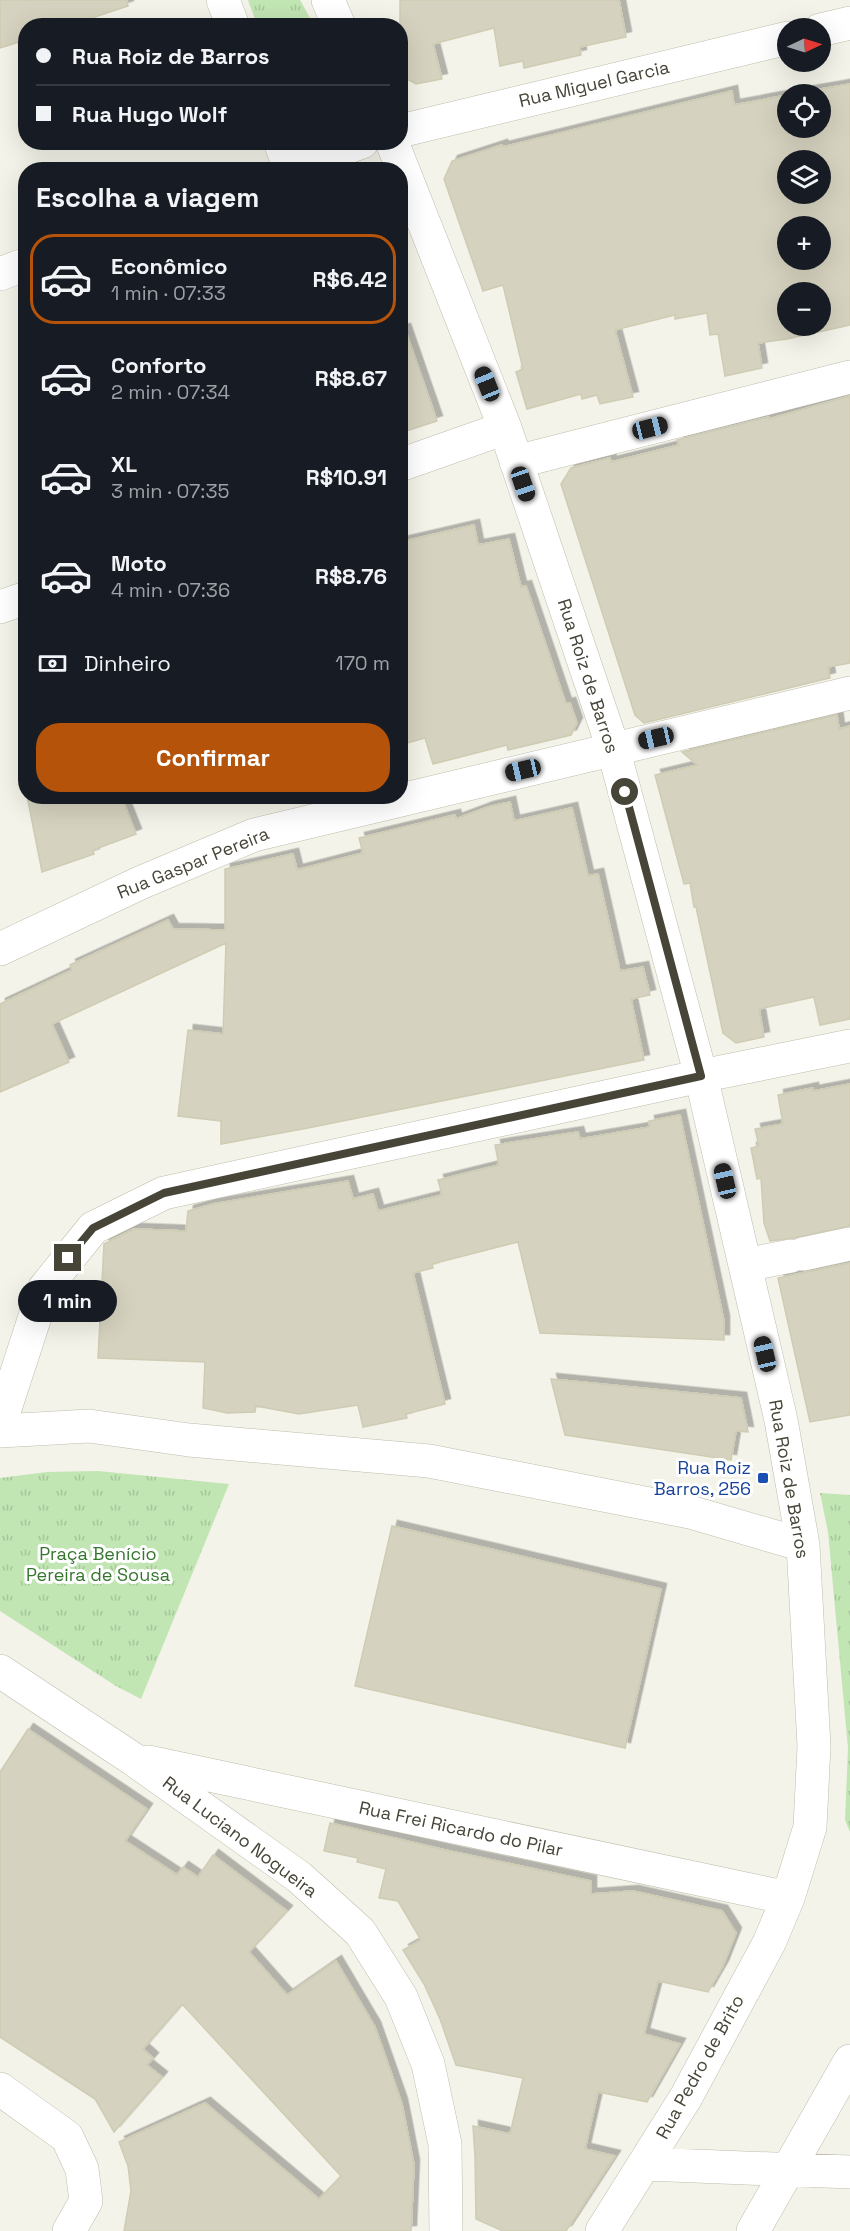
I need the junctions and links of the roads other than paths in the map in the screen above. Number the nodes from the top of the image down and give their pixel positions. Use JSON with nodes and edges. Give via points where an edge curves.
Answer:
{"nodes":[{"id":1,"x":328,"y":0,"type":"edge"},
{"id":2,"x":336,"y":18,"type":"edge"},
{"id":3,"x":850,"y":23,"type":"edge"},
{"id":4,"x":831,"y":27,"type":"edge"},
{"id":5,"x":777,"y":41,"type":"edge"},
{"id":6,"x":408,"y":128,"type":"edge"},
{"id":7,"x":328,"y":150,"type":"edge"},
{"id":8,"x":285,"y":160,"type":"edge"},
{"id":9,"x":408,"y":182,"type":"edge"},
{"id":10,"x":18,"y":267,"type":"edge"},
{"id":11,"x":0,"y":274,"type":"edge"},
{"id":12,"x":850,"y":377,"type":"edge"},
{"id":13,"x":505,"y":428,"type":"junction"},
{"id":14,"x":408,"y":462,"type":"edge"},
{"id":15,"x":516,"y":462,"type":"junction"},
{"id":16,"x":18,"y":601,"type":"edge"},
{"id":17,"x":0,"y":607,"type":"edge"},
{"id":18,"x":850,"y":693,"type":"edge"},
{"id":19,"x":613,"y":748,"type":"junction"},
{"id":20,"x":408,"y":798,"type":"edge"},
{"id":21,"x":382,"y":804,"type":"edge"},
{"id":22,"x":0,"y":949,"type":"edge"},
{"id":23,"x":850,"y":1046,"type":"edge"},
{"id":24,"x":701,"y":1076,"type":"junction"},
{"id":25,"x":850,"y":1244,"type":"edge"},
{"id":26,"x":745,"y":1265,"type":"junction"},
{"id":27,"x":0,"y":1424,"type":"edge"},
{"id":28,"x":0,"y":1431,"type":"edge"},
{"id":29,"x":803,"y":1545,"type":"junction"},
{"id":30,"x":4,"y":1677,"type":"edge"},
{"id":31,"x":133,"y":1759,"type":"junction"},
{"id":32,"x":788,"y":1898,"type":"junction"},
{"id":33,"x":850,"y":2061,"type":"edge"},
{"id":34,"x":0,"y":2089,"type":"edge"},
{"id":35,"x":645,"y":2164,"type":"junction"},
{"id":36,"x":788,"y":2169,"type":"junction"},
{"id":37,"x":850,"y":2172,"type":"edge"},
{"id":38,"x":69,"y":2231,"type":"edge"},
{"id":39,"x":446,"y":2231,"type":"edge"},
{"id":40,"x":602,"y":2231,"type":"edge"},
{"id":41,"x":753,"y":2231,"type":"edge"}],
"edges":[{"from":1,"to":2,"type":"street"},
{"from":3,"to":4,"type":"street"},
{"from":5,"to":6,"type":"street","name":"Rua Miguel Garcia"},
{"from":7,"to":8,"type":"street"},
{"from":9,"to":13,"type":"street","name":"Rua Roiz de Barros"},
{"from":10,"to":11,"type":"street"},
{"from":12,"to":15,"type":"street"},
{"from":13,"to":14,"type":"street"},
{"from":13,"to":15,"type":"street","name":"Rua Roiz de Barros"},
{"from":15,"to":19,"type":"street","name":"Rua Roiz de Barros"},
{"from":16,"to":17,"type":"street"},
{"from":18,"to":19,"type":"street","name":"Rua Gaspar Pereira"},
{"from":19,"to":20,"type":"street","name":"Rua Gaspar Pereira"},
{"from":19,"to":24,"type":"street","name":"Rua Roiz de Barros"},
{"from":21,"to":22,"type":"street","name":"Rua Gaspar Pereira","via":[[254,835]]},
{"from":23,"to":24,"type":"street"},
{"from":24,"to":26,"type":"street","name":"Rua Roiz de Barros"},
{"from":24,"to":27,"type":"street","via":[[164,1193],[93,1228],[44,1289]]},
{"from":25,"to":26,"type":"street"},
{"from":26,"to":29,"type":"street","name":"Rua Roiz de Barros","via":[[781,1420]]},
{"from":28,"to":29,"type":"street","via":[[89,1426],[189,1440],[429,1461],[690,1512]]},
{"from":29,"to":32,"type":"street","name":"Rua Roiz de Barros","via":[[814,1746],[810,1827]]},
{"from":30,"to":31,"type":"street","name":"Rua Luciano Nogueira"},
{"from":31,"to":32,"type":"street","name":"Rua Frei Ricardo do Pilar"},
{"from":31,"to":39,"type":"street","name":"Rua Luciano Nogueira","via":[[298,1877],[360,1932],[401,1997],[428,2064],[445,2144]]},
{"from":32,"to":35,"type":"street","name":"Rua Pedro de Brito","via":[[769,1943]]},
{"from":33,"to":36,"type":"street"},
{"from":34,"to":38,"type":"street","via":[[67,2137],[82,2169],[86,2201]]},
{"from":35,"to":36,"type":"street"},
{"from":35,"to":40,"type":"street","name":"Rua Pedro de Brito"},
{"from":36,"to":37,"type":"street"},
{"from":36,"to":41,"type":"street"}]}
